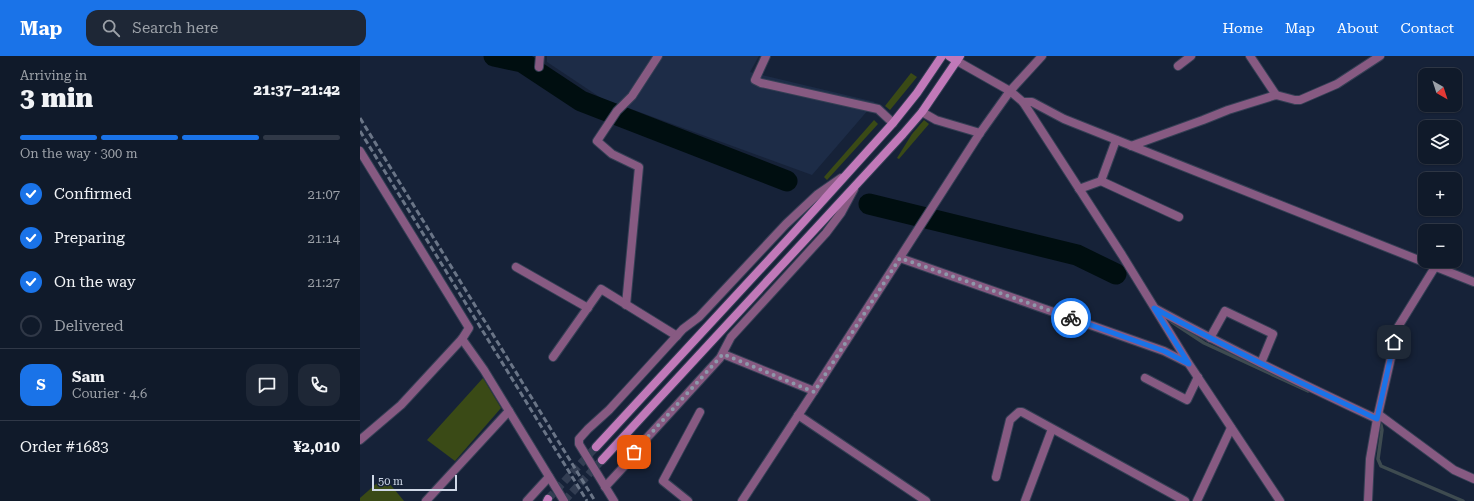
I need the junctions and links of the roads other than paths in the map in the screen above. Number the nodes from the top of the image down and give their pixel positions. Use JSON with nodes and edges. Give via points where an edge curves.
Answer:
{"nodes":[{"id":1,"x":540,"y":56,"type":"edge"},
{"id":2,"x":658,"y":56,"type":"edge"},
{"id":3,"x":766,"y":56,"type":"edge"},
{"id":4,"x":942,"y":56,"type":"edge"},
{"id":5,"x":949,"y":56,"type":"edge"},
{"id":6,"x":1042,"y":56,"type":"edge"},
{"id":7,"x":1191,"y":56,"type":"edge"},
{"id":8,"x":1250,"y":56,"type":"edge"},
{"id":9,"x":1380,"y":56,"type":"edge"},
{"id":10,"x":958,"y":58,"type":"edge"},
{"id":11,"x":1178,"y":66,"type":"dead end"},
{"id":12,"x":539,"y":67,"type":"dead end"},
{"id":13,"x":1010,"y":91,"type":"junction"},
{"id":14,"x":1276,"y":95,"type":"junction"},
{"id":15,"x":1023,"y":102,"type":"junction"},
{"id":16,"x":922,"y":112,"type":"junction"},
{"id":17,"x":892,"y":123,"type":"junction"},
{"id":18,"x":980,"y":133,"type":"junction"},
{"id":19,"x":1116,"y":140,"type":"junction"},
{"id":20,"x":1131,"y":146,"type":"junction"},
{"id":21,"x":360,"y":151,"type":"edge"},
{"id":22,"x":844,"y":176,"type":"junction"},
{"id":23,"x":1101,"y":181,"type":"junction"},
{"id":24,"x":856,"y":187,"type":"junction"},
{"id":25,"x":1079,"y":189,"type":"junction"},
{"id":26,"x":1179,"y":217,"type":"dead end"},
{"id":27,"x":900,"y":258,"type":"junction"},
{"id":28,"x":1418,"y":261,"type":"edge"},
{"id":29,"x":516,"y":267,"type":"dead end"},
{"id":30,"x":1435,"y":268,"type":"joint"},
{"id":31,"x":1474,"y":282,"type":"edge"},
{"id":32,"x":626,"y":305,"type":"junction"},
{"id":33,"x":588,"y":308,"type":"junction"},
{"id":34,"x":1154,"y":308,"type":"junction"},
{"id":35,"x":676,"y":336,"type":"junction"},
{"id":36,"x":1210,"y":338,"type":"junction"},
{"id":37,"x":462,"y":339,"type":"junction"},
{"id":38,"x":723,"y":354,"type":"junction"},
{"id":39,"x":553,"y":357,"type":"dead end"},
{"id":40,"x":1261,"y":363,"type":"junction"},
{"id":41,"x":1189,"y":364,"type":"junction"},
{"id":42,"x":1198,"y":377,"type":"junction"},
{"id":43,"x":1145,"y":378,"type":"dead end"},
{"id":44,"x":814,"y":392,"type":"junction"},
{"id":45,"x":509,"y":411,"type":"junction"},
{"id":46,"x":700,"y":412,"type":"dead end"},
{"id":47,"x":798,"y":415,"type":"junction"},
{"id":48,"x":1378,"y":416,"type":"junction"},
{"id":49,"x":1232,"y":428,"type":"junction"},
{"id":50,"x":1052,"y":429,"type":"junction"},
{"id":51,"x":360,"y":440,"type":"edge"},
{"id":52,"x":596,"y":447,"type":"tunnel mouth"},
{"id":53,"x":602,"y":460,"type":"tunnel mouth"},
{"id":54,"x":549,"y":477,"type":"junction"},
{"id":55,"x":996,"y":477,"type":"dead end"},
{"id":56,"x":1474,"y":479,"type":"edge"},
{"id":57,"x":605,"y":488,"type":"junction"},
{"id":58,"x":426,"y":501,"type":"edge"},
{"id":59,"x":527,"y":501,"type":"edge"},
{"id":60,"x":564,"y":501,"type":"edge"},
{"id":61,"x":614,"y":501,"type":"edge"},
{"id":62,"x":688,"y":501,"type":"edge"},
{"id":63,"x":742,"y":501,"type":"edge"},
{"id":64,"x":926,"y":501,"type":"edge"},
{"id":65,"x":1025,"y":501,"type":"edge"},
{"id":66,"x":1185,"y":501,"type":"edge"},
{"id":67,"x":1197,"y":501,"type":"edge"},
{"id":68,"x":1280,"y":501,"type":"edge"},
{"id":69,"x":1368,"y":501,"type":"edge"}],
"edges":[{"from":1,"to":12,"type":"street"},
{"from":2,"to":32,"type":"street","via":[[632,96],[616,111],[597,141],[612,154],[639,167]]},
{"from":3,"to":17,"type":"street","via":[[755,80],[878,109]]},
{"from":4,"to":17,"type":"street","via":[[917,93]]},
{"from":5,"to":10,"type":"street"},
{"from":6,"to":13,"type":"street"},
{"from":7,"to":11,"type":"street"},
{"from":8,"to":14,"type":"street"},
{"from":9,"to":14,"type":"street","via":[[1337,84],[1300,100]]},
{"from":10,"to":13,"type":"street"},
{"from":10,"to":16,"type":"street"},
{"from":13,"to":15,"type":"street"},
{"from":13,"to":18,"type":"street"},
{"from":14,"to":20,"type":"street"},
{"from":15,"to":19,"type":"street","via":[[1032,102],[1064,119]]},
{"from":15,"to":25,"type":"street"},
{"from":16,"to":18,"type":"street","via":[[936,120]]},
{"from":16,"to":24,"type":"street"},
{"from":17,"to":22,"type":"street"},
{"from":18,"to":27,"type":"street"},
{"from":19,"to":20,"type":"street"},
{"from":19,"to":23,"type":"street"},
{"from":20,"to":28,"type":"street"},
{"from":21,"to":37,"type":"street","via":[[468,328]]},
{"from":22,"to":35,"type":"street","via":[[818,194],[791,219],[699,317]]},
{"from":22,"to":52,"type":"street"},
{"from":23,"to":25,"type":"street"},
{"from":23,"to":26,"type":"street"},
{"from":24,"to":38,"type":"street","via":[[826,233],[731,337]]},
{"from":24,"to":53,"type":"street"},
{"from":25,"to":34,"type":"street"},
{"from":27,"to":41,"type":"street","via":[[1164,351]]},
{"from":27,"to":44,"type":"street"},
{"from":29,"to":33,"type":"street"},
{"from":30,"to":31,"type":"street"},
{"from":30,"to":48,"type":"street","via":[[1398,327]]},
{"from":32,"to":33,"type":"street","via":[[601,289]]},
{"from":32,"to":35,"type":"street"},
{"from":33,"to":39,"type":"street"},
{"from":34,"to":36,"type":"street"},
{"from":34,"to":41,"type":"street"},
{"from":35,"to":57,"type":"street","via":[[579,439],[579,444]]},
{"from":36,"to":40,"type":"street"},
{"from":36,"to":40,"type":"street","via":[[1225,311],[1259,327],[1273,334]]},
{"from":37,"to":45,"type":"street"},
{"from":37,"to":51,"type":"street","via":[[401,405]]},
{"from":38,"to":44,"type":"street"},
{"from":38,"to":57,"type":"street","via":[[634,452]]},
{"from":40,"to":48,"type":"street","via":[[1317,391]]},
{"from":41,"to":42,"type":"street"},
{"from":42,"to":43,"type":"street","via":[[1186,400]]},
{"from":42,"to":49,"type":"street"},
{"from":44,"to":47,"type":"street"},
{"from":45,"to":54,"type":"street"},
{"from":45,"to":58,"type":"street"},
{"from":46,"to":62,"type":"street","via":[[663,481]]},
{"from":47,"to":63,"type":"street"},
{"from":47,"to":64,"type":"street"},
{"from":48,"to":56,"type":"street","via":[[1454,470]]},
{"from":48,"to":69,"type":"street","via":[[1370,459]]},
{"from":49,"to":67,"type":"street"},
{"from":49,"to":68,"type":"street"},
{"from":50,"to":55,"type":"street","via":[[1022,412],[1013,416]]},
{"from":50,"to":65,"type":"street"},
{"from":50,"to":66,"type":"street"},
{"from":54,"to":59,"type":"street"},
{"from":54,"to":60,"type":"street"},
{"from":57,"to":61,"type":"street"}]}
